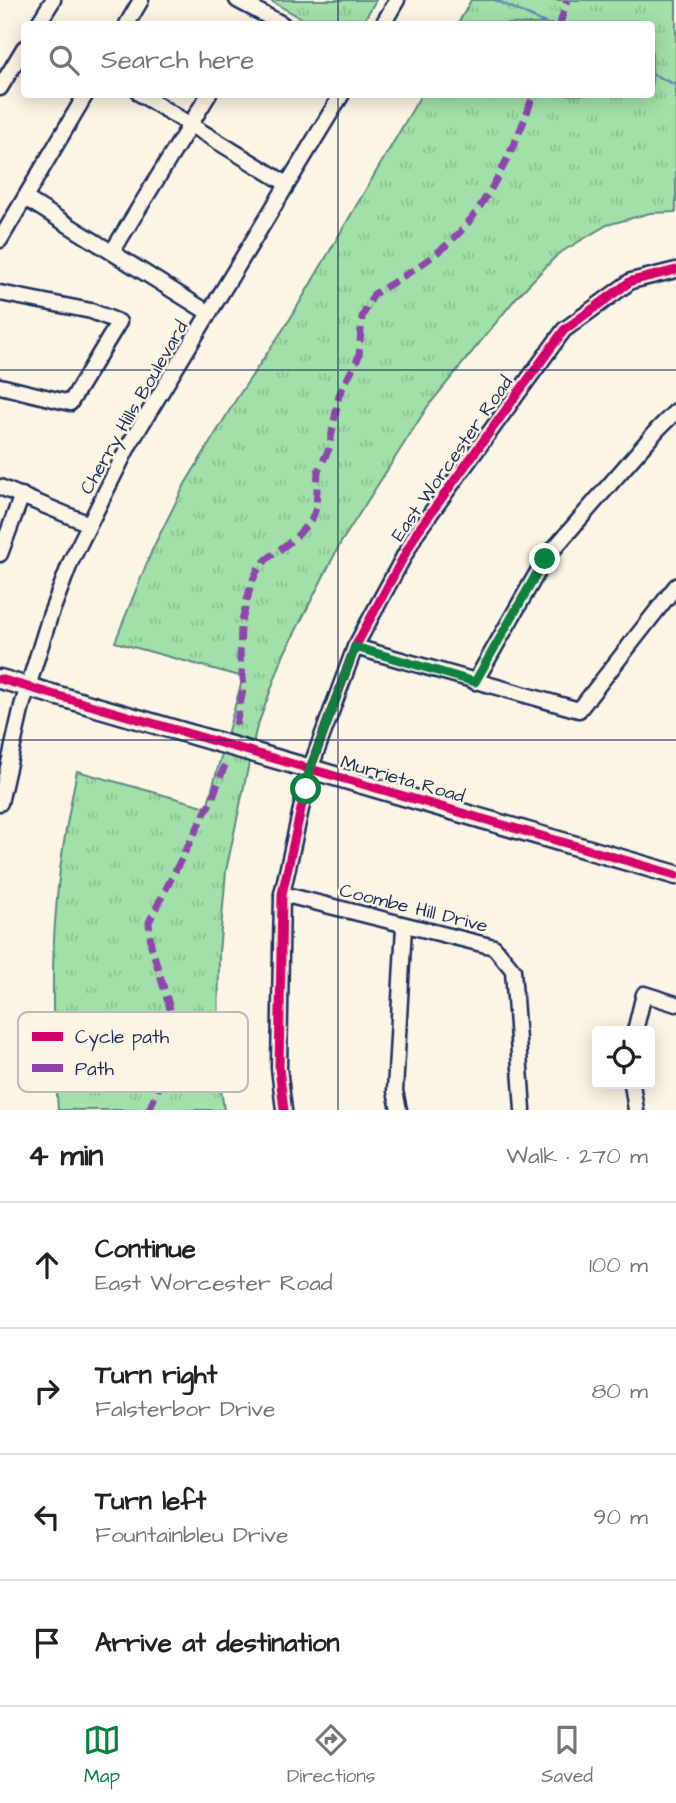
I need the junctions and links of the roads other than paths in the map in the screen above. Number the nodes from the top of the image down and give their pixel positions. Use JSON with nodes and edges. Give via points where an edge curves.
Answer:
{"nodes":[{"id":1,"x":53,"y":0,"type":"edge"},
{"id":2,"x":141,"y":0,"type":"edge"},
{"id":3,"x":237,"y":0,"type":"edge"},
{"id":4,"x":397,"y":0,"type":"edge"},
{"id":5,"x":258,"y":11,"type":"junction"},
{"id":6,"x":40,"y":21,"type":"edge"},
{"id":7,"x":129,"y":21,"type":"edge"},
{"id":8,"x":252,"y":21,"type":"edge"},
{"id":9,"x":276,"y":21,"type":"edge"},
{"id":10,"x":385,"y":21,"type":"edge"},
{"id":11,"x":21,"y":53,"type":"edge"},
{"id":12,"x":0,"y":88,"type":"edge"},
{"id":13,"x":84,"y":98,"type":"edge"},
{"id":14,"x":146,"y":98,"type":"edge"},
{"id":15,"x":207,"y":98,"type":"edge"},
{"id":16,"x":340,"y":98,"type":"edge"},
{"id":17,"x":190,"y":125,"type":"junction"},
{"id":18,"x":287,"y":184,"type":"junction"},
{"id":19,"x":25,"y":198,"type":"junction"},
{"id":20,"x":0,"y":240,"type":"edge"},
{"id":21,"x":112,"y":253,"type":"junction"},
{"id":22,"x":676,"y":270,"type":"edge"},
{"id":23,"x":0,"y":293,"type":"edge"},
{"id":24,"x":209,"y":313,"type":"junction"},
{"id":25,"x":0,"y":386,"type":"edge"},
{"id":26,"x":676,"y":411,"type":"edge"},
{"id":27,"x":0,"y":487,"type":"edge"},
{"id":28,"x":22,"y":495,"type":"junction"},
{"id":29,"x":89,"y":524,"type":"junction"},
{"id":30,"x":0,"y":554,"type":"edge"},
{"id":31,"x":676,"y":586,"type":"edge"},
{"id":32,"x":355,"y":647,"type":"junction"},
{"id":33,"x":0,"y":679,"type":"edge"},
{"id":34,"x":475,"y":682,"type":"junction"},
{"id":35,"x":28,"y":687,"type":"junction"},
{"id":36,"x":310,"y":769,"type":"junction"},
{"id":37,"x":0,"y":803,"type":"edge"},
{"id":38,"x":676,"y":875,"type":"edge"},
{"id":39,"x":282,"y":894,"type":"junction"},
{"id":40,"x":404,"y":926,"type":"junction"},
{"id":41,"x":676,"y":1004,"type":"edge"},
{"id":42,"x":636,"y":1026,"type":"edge"},
{"id":43,"x":633,"y":1089,"type":"edge"},
{"id":44,"x":284,"y":1110,"type":"edge"},
{"id":45,"x":399,"y":1110,"type":"edge"},
{"id":46,"x":523,"y":1110,"type":"edge"},
{"id":47,"x":636,"y":1110,"type":"edge"}],
"edges":[{"from":1,"to":6,"type":"street"},
{"from":2,"to":7,"type":"street"},
{"from":3,"to":5,"type":"street"},
{"from":4,"to":10,"type":"street"},
{"from":5,"to":8,"type":"street"},
{"from":5,"to":9,"type":"street"},
{"from":11,"to":12,"type":"street"},
{"from":13,"to":19,"type":"street"},
{"from":14,"to":17,"type":"street"},
{"from":15,"to":17,"type":"street"},
{"from":16,"to":18,"type":"street","name":"Cherry Hills Boulevard"},
{"from":17,"to":18,"type":"street"},
{"from":17,"to":21,"type":"street"},
{"from":18,"to":24,"type":"street","name":"Cherry Hills Boulevard"},
{"from":19,"to":20,"type":"street"},
{"from":19,"to":21,"type":"street"},
{"from":21,"to":24,"type":"street"},
{"from":22,"to":32,"type":"street","name":"East Worcester Road","via":[[631,281],[564,330],[417,532]]},
{"from":23,"to":25,"type":"street","via":[[91,311],[119,322],[70,403]]},
{"from":24,"to":29,"type":"street","name":"Cherry Hills Boulevard","via":[[129,445]]},
{"from":26,"to":34,"type":"street","via":[[545,559]]},
{"from":27,"to":28,"type":"street"},
{"from":28,"to":29,"type":"street"},
{"from":28,"to":30,"type":"street"},
{"from":29,"to":35,"type":"street","name":"Cherry Hills Boulevard","via":[[57,599]]},
{"from":31,"to":34,"type":"street","via":[[579,710]]},
{"from":32,"to":34,"type":"street"},
{"from":32,"to":36,"type":"street","name":"East Worcester Road"},
{"from":33,"to":35,"type":"main road","name":"Murrieta Road"},
{"from":35,"to":36,"type":"main road","name":"Murrieta Road"},
{"from":35,"to":37,"type":"street","name":"Cherry Hills Boulevard"},
{"from":36,"to":38,"type":"main road","name":"Murrieta Road"},
{"from":36,"to":39,"type":"street","name":"East Worcester Road"},
{"from":39,"to":40,"type":"street","name":"Coombe Hill Drive"},
{"from":39,"to":44,"type":"street","name":"East Worcester Road","via":[[279,1068]]},
{"from":40,"to":45,"type":"street","via":[[395,1091]]},
{"from":40,"to":46,"type":"street","name":"Coombe Hill Drive","via":[[494,947],[513,970]]},
{"from":41,"to":42,"type":"street","via":[[643,994]]},
{"from":43,"to":47,"type":"street"}]}
